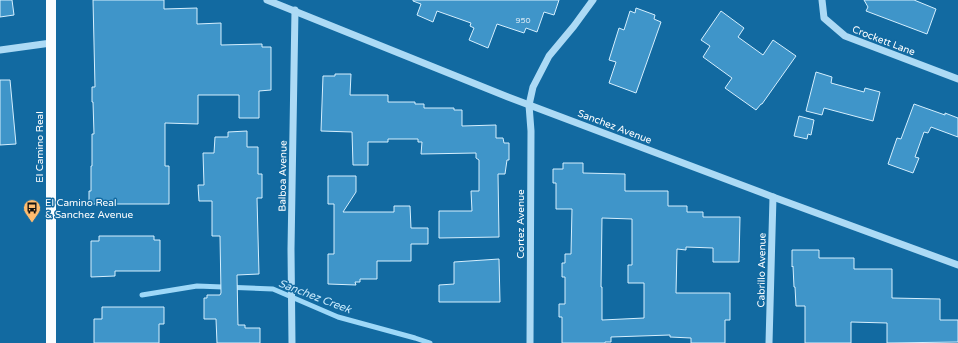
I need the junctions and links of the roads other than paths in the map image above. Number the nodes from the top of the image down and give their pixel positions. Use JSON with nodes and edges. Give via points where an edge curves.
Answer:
{"nodes":[{"id":1,"x":51,"y":0,"type":"edge"},
{"id":2,"x":267,"y":0,"type":"edge"},
{"id":3,"x":593,"y":0,"type":"edge"},
{"id":4,"x":822,"y":0,"type":"edge"},
{"id":5,"x":295,"y":10,"type":"junction"},
{"id":6,"x":52,"y":43,"type":"junction"},
{"id":7,"x":0,"y":50,"type":"edge"},
{"id":8,"x":958,"y":78,"type":"edge"},
{"id":9,"x":529,"y":104,"type":"junction"},
{"id":10,"x":773,"y":197,"type":"junction"},
{"id":11,"x":958,"y":265,"type":"edge"},
{"id":12,"x":51,"y":343,"type":"edge"},
{"id":13,"x":292,"y":343,"type":"edge"},
{"id":14,"x":530,"y":343,"type":"edge"},
{"id":15,"x":770,"y":343,"type":"edge"}],
"edges":[{"from":1,"to":6,"type":"main road","name":"El Camino Real"},
{"from":2,"to":5,"type":"street","name":"Sanchez Avenue"},
{"from":3,"to":9,"type":"street","name":"Cortez Avenue","via":[[549,56],[532,87]]},
{"from":4,"to":8,"type":"street","name":"Crockett Lane","via":[[824,18],[845,36]]},
{"from":5,"to":9,"type":"street","name":"Sanchez Avenue"},
{"from":5,"to":13,"type":"street","name":"Balboa Avenue"},
{"from":6,"to":7,"type":"street"},
{"from":6,"to":12,"type":"main road","name":"El Camino Real"},
{"from":9,"to":10,"type":"street","name":"Sanchez Avenue"},
{"from":9,"to":14,"type":"street","name":"Cortez Avenue"},
{"from":10,"to":11,"type":"street","name":"Sanchez Avenue"},
{"from":10,"to":15,"type":"street","name":"Cabrillo Avenue"}]}
